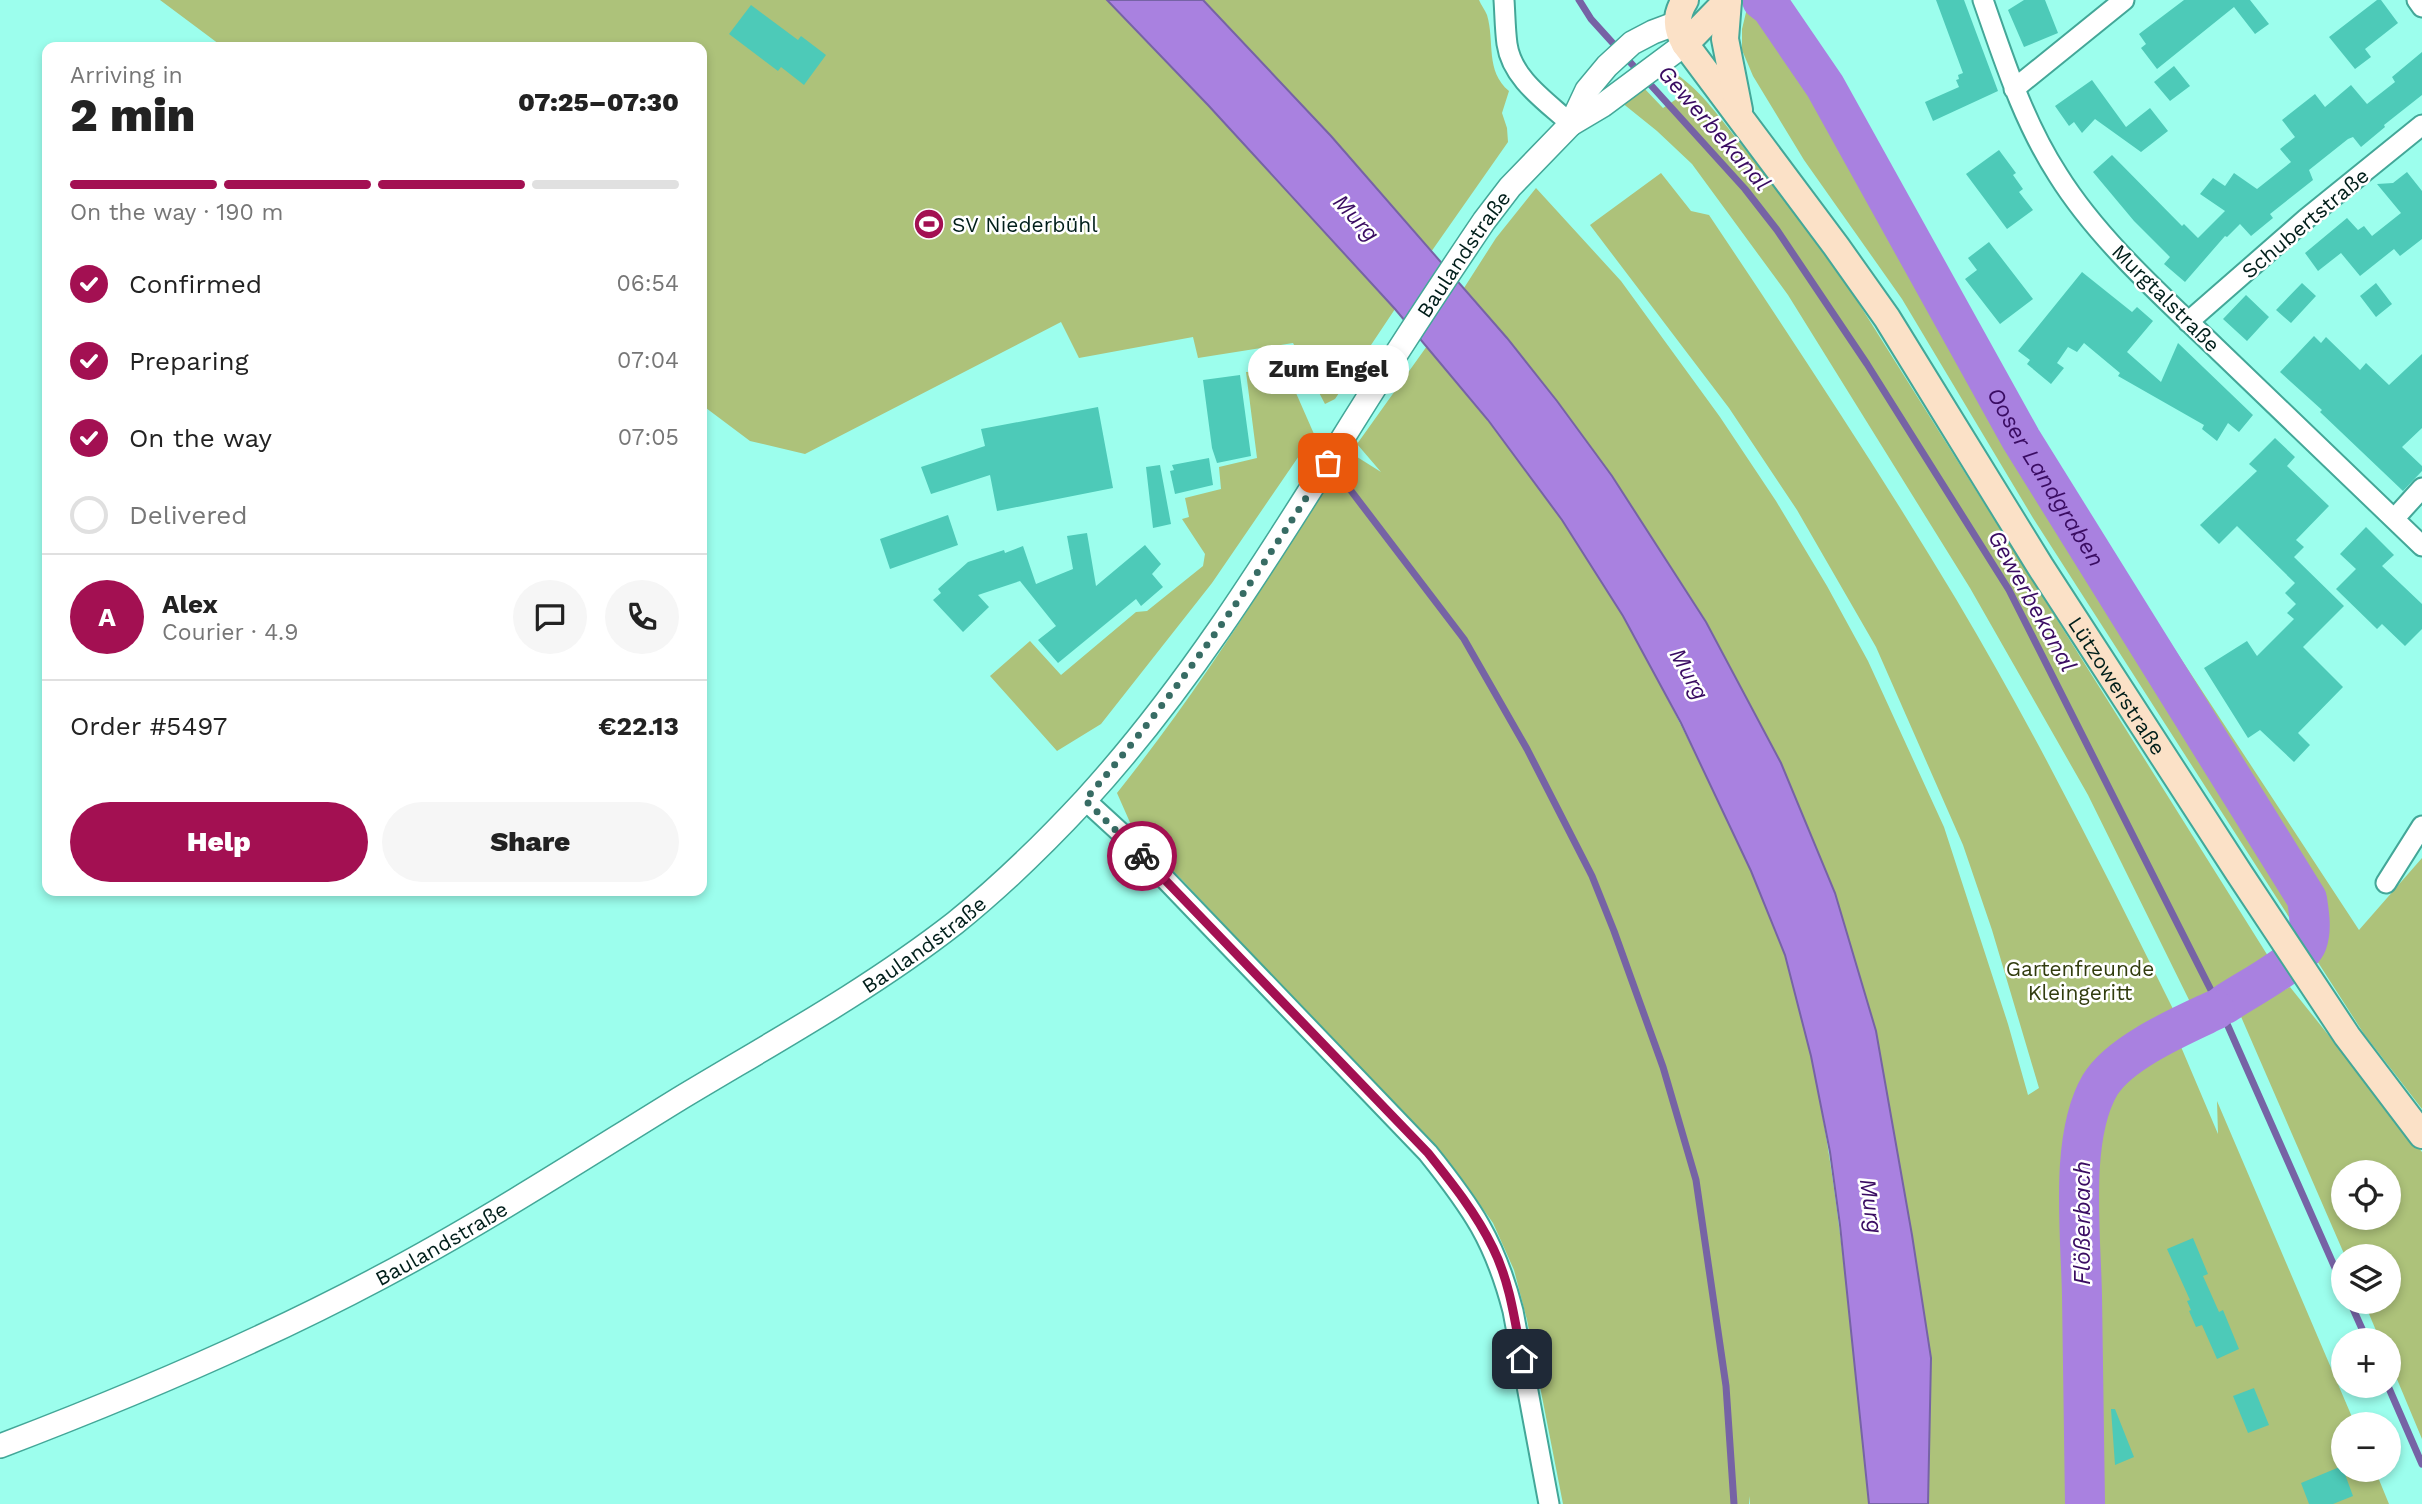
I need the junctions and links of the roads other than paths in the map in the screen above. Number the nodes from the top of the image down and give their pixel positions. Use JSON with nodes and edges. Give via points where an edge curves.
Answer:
{"nodes":[{"id":1,"x":1504,"y":0,"type":"edge"},
{"id":2,"x":1983,"y":0,"type":"edge"},
{"id":3,"x":2124,"y":0,"type":"edge"},
{"id":4,"x":2417,"y":0,"type":"edge"},
{"id":5,"x":1728,"y":1,"type":"edge"},
{"id":6,"x":2422,"y":7,"type":"edge"},
{"id":7,"x":1682,"y":23,"type":"edge"},
{"id":8,"x":2014,"y":89,"type":"junction"},
{"id":9,"x":1740,"y":118,"type":"junction"},
{"id":10,"x":1571,"y":124,"type":"junction"},
{"id":11,"x":2422,"y":125,"type":"edge"},
{"id":12,"x":2188,"y":322,"type":"junction"},
{"id":13,"x":2422,"y":488,"type":"edge"},
{"id":14,"x":2394,"y":519,"type":"junction"},
{"id":15,"x":2422,"y":546,"type":"edge"},
{"id":16,"x":1085,"y":800,"type":"junction"},
{"id":17,"x":2422,"y":826,"type":"edge"},
{"id":18,"x":2386,"y":883,"type":"dead end"},
{"id":19,"x":2422,"y":1135,"type":"edge"},
{"id":20,"x":0,"y":1446,"type":"edge"},
{"id":21,"x":1549,"y":1504,"type":"edge"}],
"edges":[{"from":1,"to":10,"type":"street","via":[[1507,46],[1515,68]]},
{"from":2,"to":8,"type":"street","name":"Murgtalstraße"},
{"from":3,"to":8,"type":"street"},
{"from":4,"to":6,"type":"street"},
{"from":5,"to":7,"type":"main road","name":"Baulandstraße"},
{"from":5,"to":9,"type":"main road","via":[[1725,38]]},
{"from":7,"to":9,"type":"main road","name":"Lützowerstraße"},
{"from":7,"to":10,"type":"street","name":"Baulandstraße","via":[[1651,69]]},
{"from":7,"to":10,"type":"street","name":"Baulandstraße","via":[[1632,43],[1587,89]]},
{"from":8,"to":12,"type":"street","name":"Murgtalstraße","via":[[2032,132],[2059,177],[2101,233]]},
{"from":9,"to":19,"type":"main road","name":"Lützowerstraße","via":[[1887,318],[2040,566],[2295,958]]},
{"from":10,"to":16,"type":"street","name":"Baulandstraße","via":[[1510,187],[1458,258],[1289,526],[1195,663]]},
{"from":11,"to":12,"type":"street","name":"Schubertstraße"},
{"from":12,"to":14,"type":"street","name":"Murgtalstraße"},
{"from":13,"to":14,"type":"street"},
{"from":14,"to":15,"type":"street","name":"Murgtalstraße"},
{"from":16,"to":20,"type":"street","name":"Baulandstraße","via":[[956,922],[864,986],[507,1204],[291,1323]]},
{"from":16,"to":21,"type":"street","via":[[1428,1153],[1467,1201],[1505,1281]]},
{"from":17,"to":18,"type":"street"}]}
